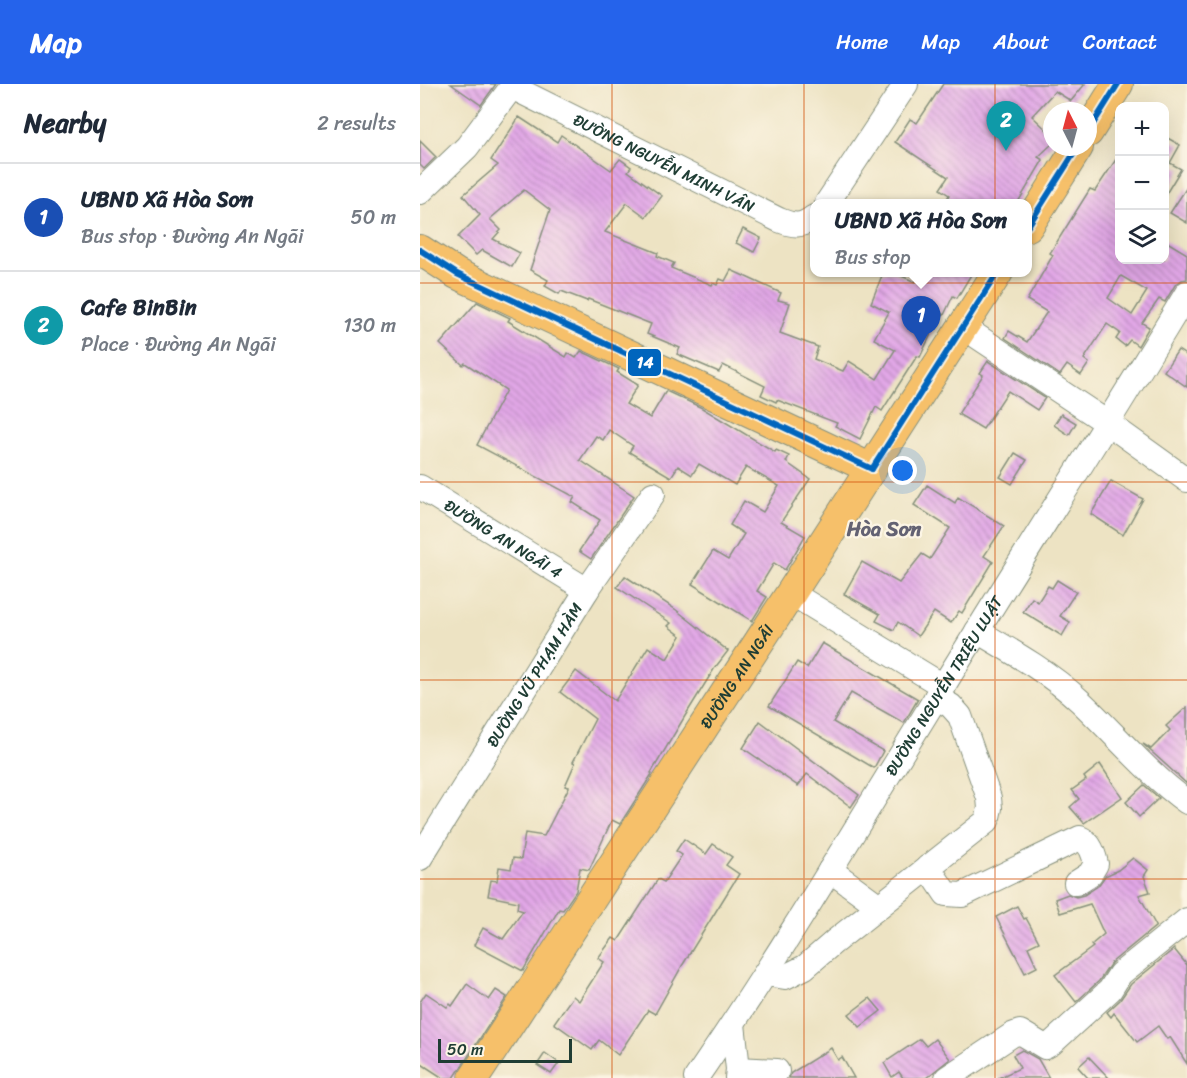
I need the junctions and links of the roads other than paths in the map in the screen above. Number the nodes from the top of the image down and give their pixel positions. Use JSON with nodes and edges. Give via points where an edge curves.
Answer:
{"nodes":[{"id":1,"x":906,"y":84,"type":"edge"},
{"id":2,"x":1119,"y":84,"type":"edge"},
{"id":3,"x":513,"y":86,"type":"edge"},
{"id":4,"x":1097,"y":118,"type":"edge"},
{"id":5,"x":1072,"y":156,"type":"edge"},
{"id":6,"x":420,"y":192,"type":"edge"},
{"id":7,"x":829,"y":199,"type":"edge"},
{"id":8,"x":810,"y":220,"type":"edge"},
{"id":9,"x":1032,"y":220,"type":"edge"},
{"id":10,"x":420,"y":250,"type":"edge"},
{"id":11,"x":995,"y":277,"type":"edge"},
{"id":12,"x":1187,"y":292,"type":"edge"},
{"id":13,"x":963,"y":327,"type":"junction"},
{"id":14,"x":1108,"y":424,"type":"junction"},
{"id":15,"x":872,"y":469,"type":"junction"},
{"id":16,"x":1187,"y":480,"type":"edge"},
{"id":17,"x":420,"y":487,"type":"edge"},
{"id":18,"x":652,"y":494,"type":"dead end"},
{"id":19,"x":587,"y":590,"type":"junction"},
{"id":20,"x":792,"y":593,"type":"junction"},
{"id":21,"x":977,"y":632,"type":"junction"},
{"id":22,"x":940,"y":692,"type":"junction"},
{"id":23,"x":1187,"y":802,"type":"edge"},
{"id":24,"x":420,"y":858,"type":"edge"},
{"id":25,"x":928,"y":867,"type":"junction"},
{"id":26,"x":830,"y":870,"type":"junction"},
{"id":27,"x":1076,"y":883,"type":"dead end"},
{"id":28,"x":879,"y":906,"type":"junction"},
{"id":29,"x":1187,"y":920,"type":"edge"},
{"id":30,"x":766,"y":974,"type":"junction"},
{"id":31,"x":733,"y":1024,"type":"junction"},
{"id":32,"x":777,"y":1071,"type":"dead end"},
{"id":33,"x":738,"y":1073,"type":"edge"},
{"id":34,"x":474,"y":1078,"type":"edge"},
{"id":35,"x":696,"y":1078,"type":"edge"},
{"id":36,"x":947,"y":1078,"type":"edge"}],
"edges":[{"from":1,"to":7,"type":"street"},
{"from":2,"to":4,"type":"main road"},
{"from":3,"to":6,"type":"street","via":[[467,147]]},
{"from":3,"to":8,"type":"street","name":"ĐƯỜNG NGUYỄN MINH VÂN","via":[[779,220],[794,226]]},
{"from":5,"to":9,"type":"main road"},
{"from":10,"to":15,"type":"main road","via":[[457,274]]},
{"from":11,"to":13,"type":"main road","name":"ĐƯỜNG AN NGÃI"},
{"from":12,"to":14,"type":"street","name":"ĐƯỜNG NGUYỄN TRIỆU LUẬT"},
{"from":13,"to":14,"type":"street"},
{"from":13,"to":15,"type":"main road","name":"ĐƯỜNG AN NGÃI"},
{"from":14,"to":16,"type":"street"},
{"from":14,"to":21,"type":"street","name":"ĐƯỜNG NGUYỄN TRIỆU LUẬT"},
{"from":15,"to":20,"type":"main road","name":"ĐƯỜNG AN NGÃI"},
{"from":17,"to":19,"type":"street","name":"ĐƯỜNG AN NGÃI 4"},
{"from":18,"to":19,"type":"street","name":"ĐƯỜNG VŨ PHẠM HÀM"},
{"from":19,"to":24,"type":"street","name":"ĐƯỜNG VŨ PHẠM HÀM"},
{"from":20,"to":22,"type":"street"},
{"from":20,"to":34,"type":"main road","name":"ĐƯỜNG AN NGÃI"},
{"from":21,"to":22,"type":"street","name":"ĐƯỜNG NGUYỄN TRIỆU LUẬT"},
{"from":21,"to":23,"type":"street","via":[[1019,656],[1079,700],[1142,764]]},
{"from":22,"to":25,"type":"street","via":[[960,716],[990,808],[984,825]]},
{"from":22,"to":26,"type":"street","name":"ĐƯỜNG NGUYỄN TRIỆU LUẬT"},
{"from":25,"to":27,"type":"street","via":[[946,894],[962,895],[1083,838],[1096,864],[1090,874]]},
{"from":25,"to":28,"type":"street"},
{"from":26,"to":28,"type":"street"},
{"from":26,"to":30,"type":"street","name":"ĐƯỜNG NGUYỄN TRIỆU LUẬT"},
{"from":28,"to":30,"type":"street","via":[[797,972],[785,977]]},
{"from":29,"to":36,"type":"street","via":[[1120,974],[1110,990],[1052,1043],[1045,1047],[1020,1032]]},
{"from":30,"to":31,"type":"street","name":"ĐƯỜNG NGUYỄN TRIỆU LUẬT"},
{"from":31,"to":33,"type":"street"},
{"from":31,"to":35,"type":"street","name":"ĐƯỜNG NGUYỄN TRIỆU LUẬT"},
{"from":32,"to":33,"type":"street"}]}
